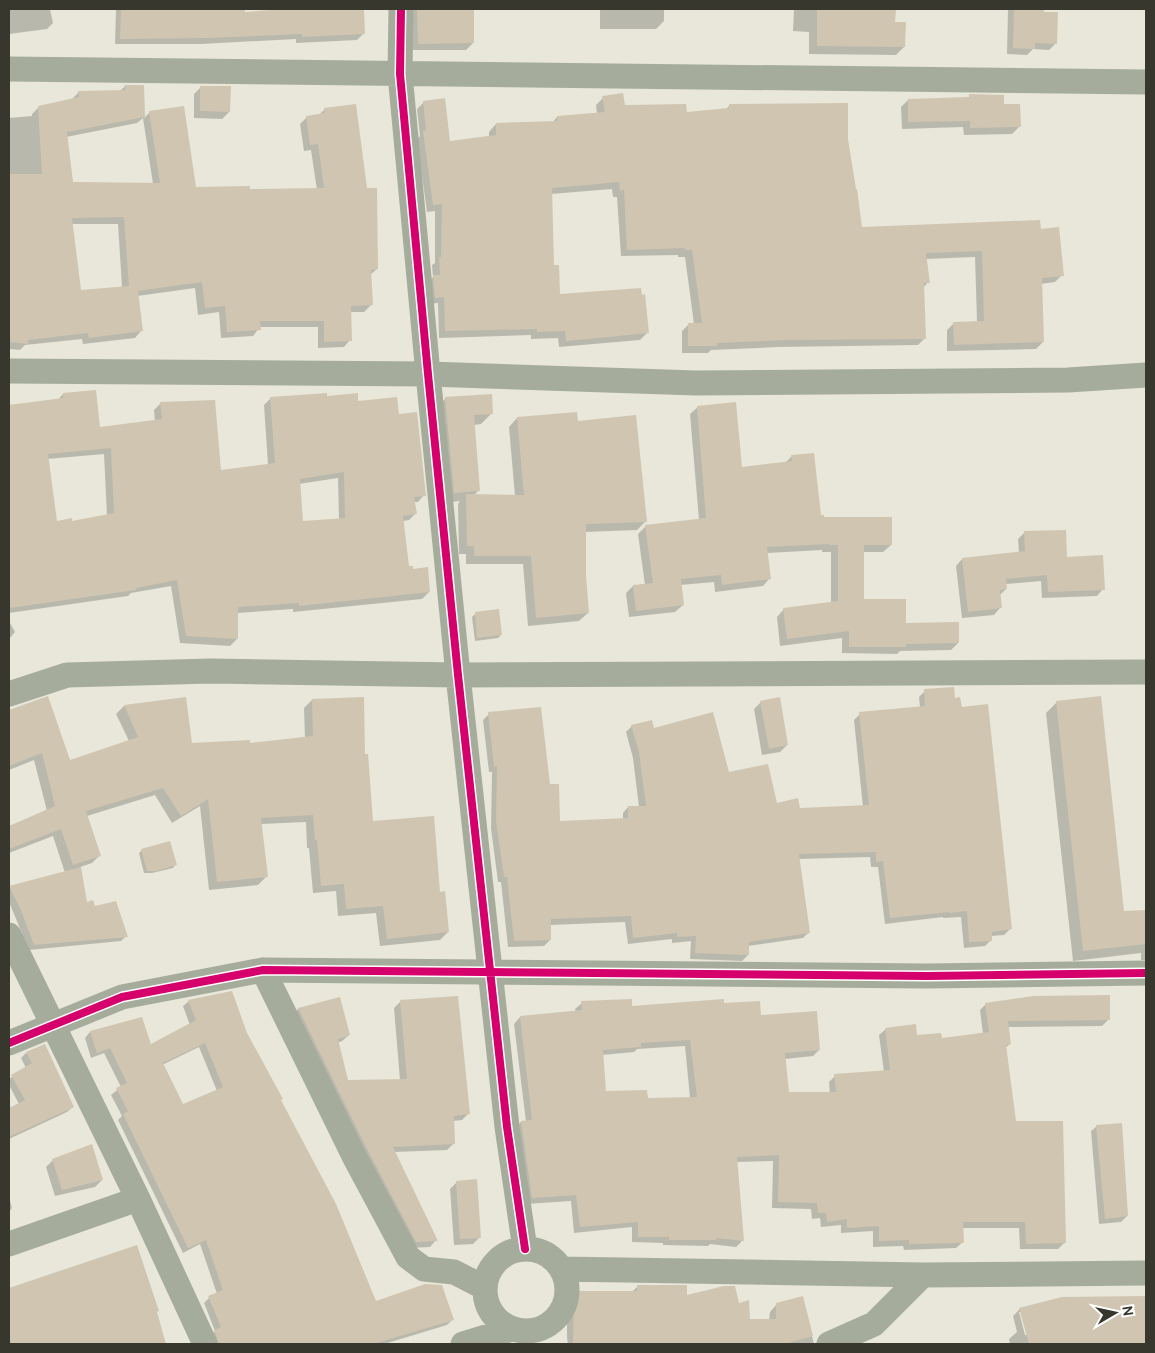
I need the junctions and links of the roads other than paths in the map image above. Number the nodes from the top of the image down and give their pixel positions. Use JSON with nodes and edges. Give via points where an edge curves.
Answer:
{"nodes":[{"id":1,"x":401,"y":9,"type":"edge"},
{"id":2,"x":9,"y":69,"type":"edge"},
{"id":3,"x":400,"y":74,"type":"junction"},
{"id":4,"x":1146,"y":82,"type":"edge"},
{"id":5,"x":9,"y":371,"type":"edge"},
{"id":6,"x":428,"y":374,"type":"junction"},
{"id":7,"x":1146,"y":376,"type":"edge"},
{"id":8,"x":1146,"y":672,"type":"edge"},
{"id":9,"x":458,"y":675,"type":"junction"},
{"id":10,"x":9,"y":694,"type":"edge"},
{"id":11,"x":9,"y":935,"type":"edge"},
{"id":12,"x":263,"y":970,"type":"junction"},
{"id":13,"x":491,"y":972,"type":"junction"},
{"id":14,"x":1146,"y":973,"type":"edge"},
{"id":15,"x":52,"y":1026,"type":"junction"},
{"id":16,"x":9,"y":1043,"type":"edge"},
{"id":17,"x":138,"y":1199,"type":"junction"},
{"id":18,"x":9,"y":1244,"type":"edge"},
{"id":19,"x":525,"y":1249,"type":"junction"},
{"id":20,"x":561,"y":1269,"type":"junction"},
{"id":21,"x":1146,"y":1273,"type":"edge"},
{"id":22,"x":923,"y":1275,"type":"junction"},
{"id":23,"x":485,"y":1288,"type":"junction"},
{"id":24,"x":512,"y":1328,"type":"junction"},
{"id":25,"x":877,"y":1334,"type":"edge"},
{"id":26,"x":546,"y":1336,"type":"edge"},
{"id":27,"x":205,"y":1344,"type":"edge"},
{"id":28,"x":463,"y":1344,"type":"edge"},
{"id":29,"x":829,"y":1344,"type":"edge"}],
"edges":[{"from":1,"to":3,"type":"street"},
{"from":2,"to":3,"type":"street"},
{"from":3,"to":4,"type":"street"},
{"from":3,"to":6,"type":"street"},
{"from":5,"to":6,"type":"street"},
{"from":6,"to":7,"type":"street","via":[[696,382],[1068,380]]},
{"from":6,"to":9,"type":"street"},
{"from":8,"to":9,"type":"street"},
{"from":9,"to":10,"type":"street","via":[[211,671],[67,675]]},
{"from":9,"to":13,"type":"street"},
{"from":11,"to":15,"type":"street"},
{"from":12,"to":13,"type":"street"},
{"from":12,"to":15,"type":"street","via":[[122,997]]},
{"from":12,"to":23,"type":"street","via":[[354,1156],[408,1257],[424,1269],[454,1272]]},
{"from":13,"to":14,"type":"street","via":[[927,976]]},
{"from":13,"to":19,"type":"street","via":[[507,1127]]},
{"from":15,"to":16,"type":"street"},
{"from":15,"to":17,"type":"street"},
{"from":17,"to":18,"type":"street"},
{"from":17,"to":27,"type":"street"},
{"from":19,"to":20,"type":"street","via":[[546,1254]]},
{"from":19,"to":23,"type":"street","via":[[502,1257],[494,1265]]},
{"from":20,"to":22,"type":"street"},
{"from":20,"to":26,"type":"street","via":[[567,1290],[566,1302]]},
{"from":21,"to":22,"type":"street"},
{"from":22,"to":25,"type":"street"},
{"from":23,"to":24,"type":"street","via":[[492,1312],[500,1322]]},
{"from":24,"to":26,"type":"street"},
{"from":24,"to":28,"type":"street"},
{"from":25,"to":29,"type":"street"}]}
